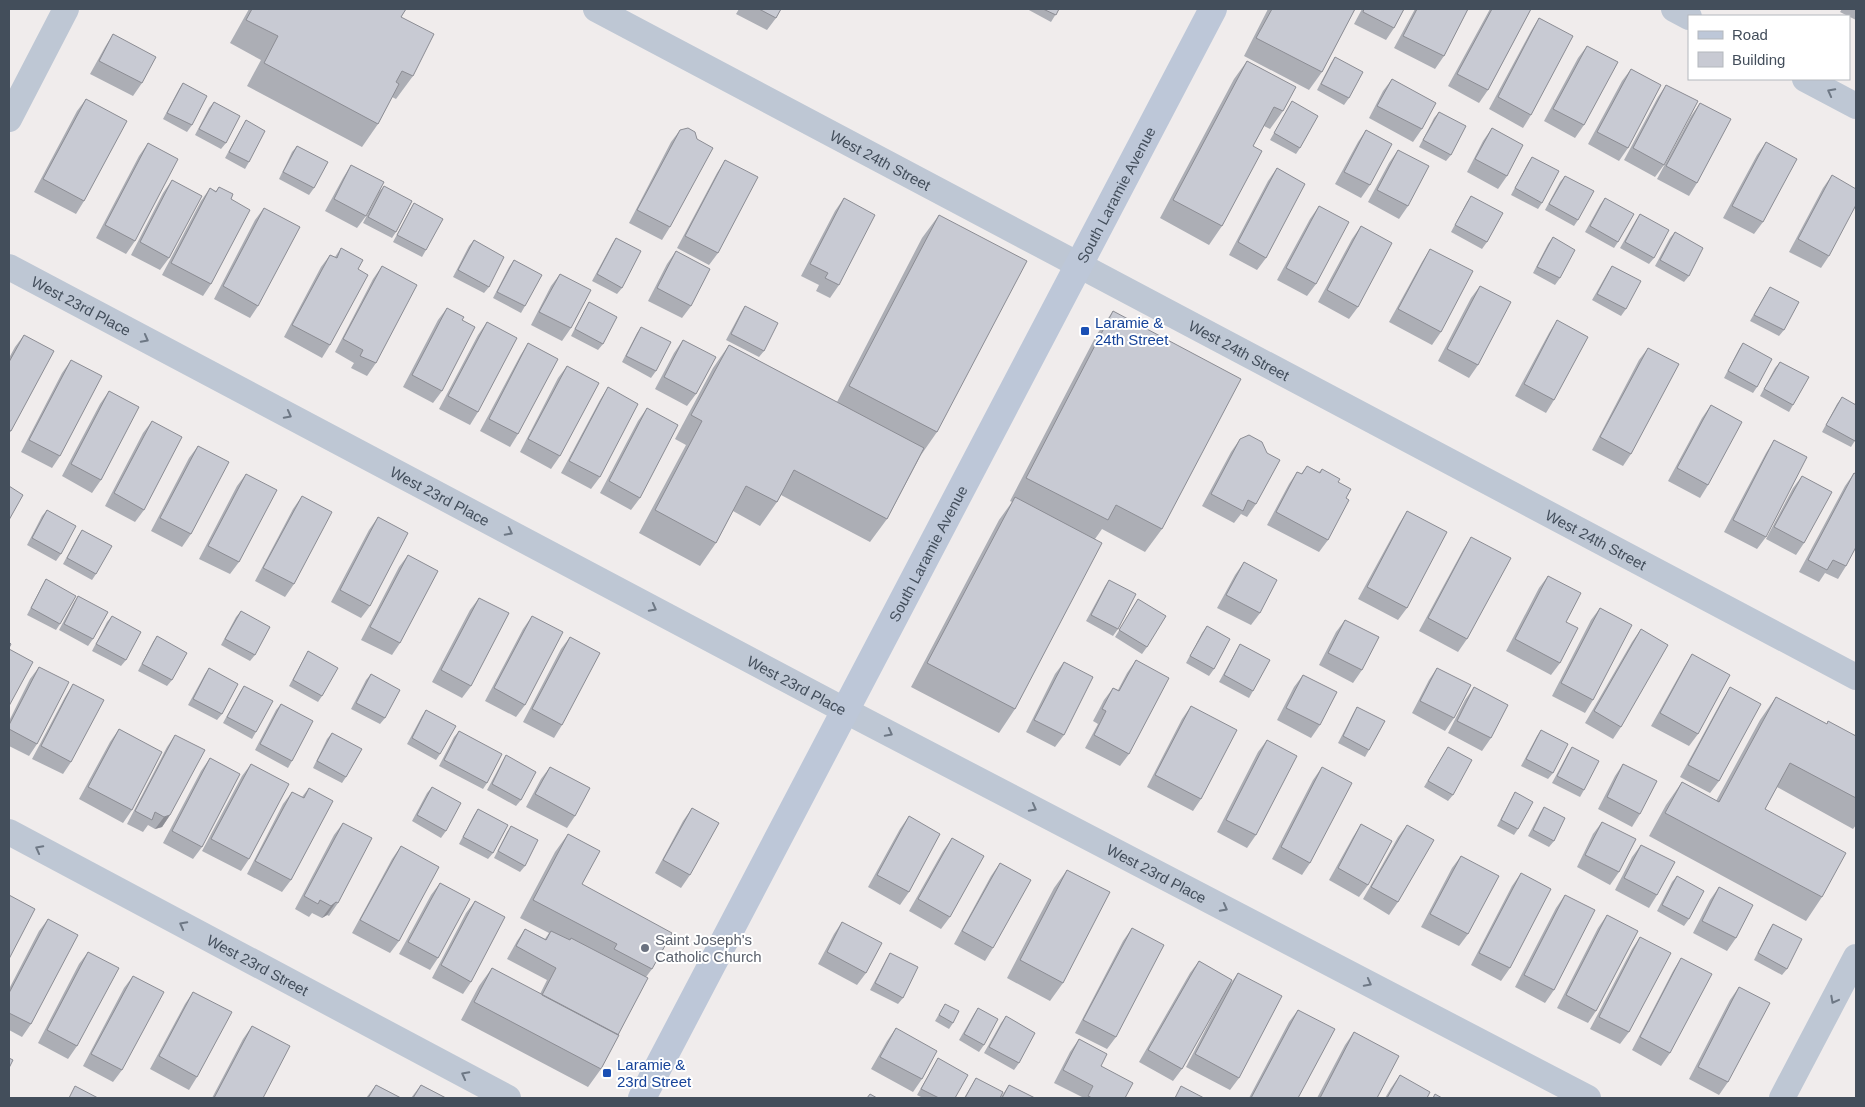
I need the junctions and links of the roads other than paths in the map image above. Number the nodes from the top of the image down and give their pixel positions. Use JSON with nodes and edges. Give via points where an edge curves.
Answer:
{"nodes":[{"id":1,"x":66,"y":9,"type":"edge"},
{"id":2,"x":596,"y":9,"type":"edge"},
{"id":3,"x":1213,"y":9,"type":"edge"},
{"id":4,"x":1674,"y":9,"type":"edge"},
{"id":5,"x":1688,"y":16,"type":"edge"},
{"id":6,"x":1807,"y":80,"type":"edge"},
{"id":7,"x":1856,"y":106,"type":"edge"},
{"id":8,"x":9,"y":119,"type":"edge"},
{"id":9,"x":1078,"y":266,"type":"junction"},
{"id":10,"x":9,"y":267,"type":"edge"},
{"id":11,"x":1856,"y":677,"type":"edge"},
{"id":12,"x":846,"y":711,"type":"junction"},
{"id":13,"x":9,"y":832,"type":"edge"},
{"id":14,"x":1856,"y":957,"type":"edge"},
{"id":15,"x":508,"y":1098,"type":"edge"},
{"id":16,"x":642,"y":1098,"type":"edge"},
{"id":17,"x":1588,"y":1098,"type":"edge"},
{"id":18,"x":1782,"y":1098,"type":"edge"}],
"edges":[{"from":1,"to":8,"type":"street"},
{"from":2,"to":9,"type":"street","name":"West 24th Street"},
{"from":3,"to":9,"type":"main road","name":"South Laramie Avenue"},
{"from":4,"to":5,"type":"street"},
{"from":7,"to":6,"type":"street","one_way":true},
{"from":9,"to":11,"type":"street","name":"West 24th Street"},
{"from":9,"to":12,"type":"main road","name":"South Laramie Avenue"},
{"from":10,"to":12,"type":"street","name":"West 23rd Place","one_way":true},
{"from":12,"to":16,"type":"main road","name":"South Laramie Avenue"},
{"from":12,"to":17,"type":"street","name":"West 23rd Place","one_way":true},
{"from":15,"to":13,"type":"street","name":"West 23rd Street","one_way":true},
{"from":14,"to":18,"type":"street","one_way":true}]}
